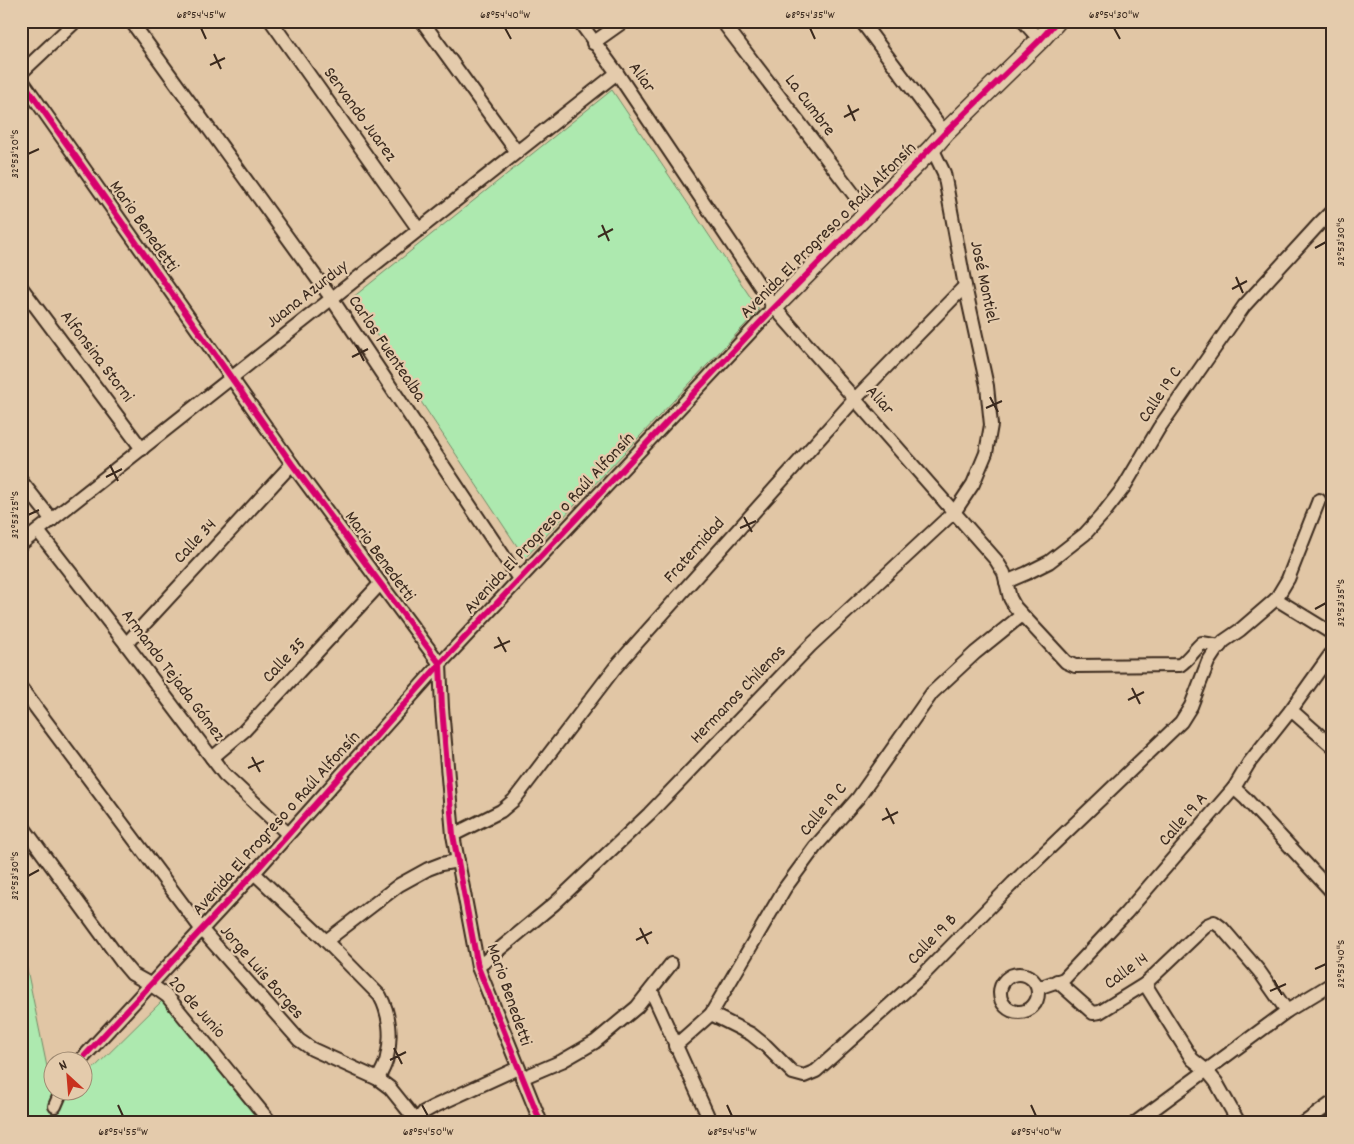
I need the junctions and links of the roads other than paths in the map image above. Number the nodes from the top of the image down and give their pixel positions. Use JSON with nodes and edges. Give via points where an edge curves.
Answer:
{"nodes":[{"id":1,"x":76,"y":21,"type":"edge"},
{"id":2,"x":131,"y":21,"type":"edge"},
{"id":3,"x":270,"y":21,"type":"edge"},
{"id":4,"x":422,"y":21,"type":"edge"},
{"id":5,"x":579,"y":21,"type":"edge"},
{"id":6,"x":624,"y":21,"type":"edge"},
{"id":7,"x":722,"y":21,"type":"edge"},
{"id":8,"x":861,"y":21,"type":"edge"},
{"id":9,"x":1023,"y":21,"type":"edge"},
{"id":10,"x":1057,"y":21,"type":"edge"},
{"id":11,"x":1040,"y":40,"type":"junction"},
{"id":12,"x":594,"y":43,"type":"junction"},
{"id":13,"x":21,"y":73,"type":"edge"},
{"id":14,"x":617,"y":73,"type":"junction"},
{"id":15,"x":21,"y":79,"type":"edge"},
{"id":16,"x":945,"y":134,"type":"junction"},
{"id":17,"x":932,"y":148,"type":"junction"},
{"id":18,"x":517,"y":152,"type":"junction"},
{"id":19,"x":1333,"y":210,"type":"edge"},
{"id":20,"x":868,"y":213,"type":"junction"},
{"id":21,"x":419,"y":230,"type":"junction"},
{"id":22,"x":21,"y":286,"type":"edge"},
{"id":23,"x":965,"y":286,"type":"junction"},
{"id":24,"x":332,"y":299,"type":"junction"},
{"id":25,"x":774,"y":307,"type":"junction"},
{"id":26,"x":231,"y":378,"type":"junction"},
{"id":27,"x":854,"y":400,"type":"junction"},
{"id":28,"x":991,"y":425,"type":"joint"},
{"id":29,"x":142,"y":449,"type":"junction"},
{"id":30,"x":292,"y":464,"type":"junction"},
{"id":31,"x":21,"y":481,"type":"edge"},
{"id":32,"x":1319,"y":500,"type":"dead end"},
{"id":33,"x":955,"y":511,"type":"junction"},
{"id":34,"x":52,"y":520,"type":"junction"},
{"id":35,"x":38,"y":531,"type":"junction"},
{"id":36,"x":21,"y":544,"type":"edge"},
{"id":37,"x":519,"y":579,"type":"junction"},
{"id":38,"x":1006,"y":582,"type":"junction"},
{"id":39,"x":380,"y":584,"type":"junction"},
{"id":40,"x":1276,"y":599,"type":"junction"},
{"id":41,"x":1022,"y":615,"type":"junction"},
{"id":42,"x":1333,"y":634,"type":"edge"},
{"id":43,"x":126,"y":644,"type":"junction"},
{"id":44,"x":1220,"y":646,"type":"junction"},
{"id":45,"x":1333,"y":651,"type":"edge"},
{"id":46,"x":440,"y":664,"type":"junction"},
{"id":47,"x":21,"y":688,"type":"edge"},
{"id":48,"x":1291,"y":710,"type":"junction"},
{"id":49,"x":1333,"y":747,"type":"edge"},
{"id":50,"x":212,"y":758,"type":"junction"},
{"id":51,"x":1234,"y":788,"type":"junction"},
{"id":52,"x":21,"y":824,"type":"edge"},
{"id":53,"x":288,"y":834,"type":"junction"},
{"id":54,"x":453,"y":835,"type":"junction"},
{"id":55,"x":458,"y":861,"type":"junction"},
{"id":56,"x":254,"y":874,"type":"junction"},
{"id":57,"x":1333,"y":893,"type":"edge"},
{"id":58,"x":202,"y":930,"type":"junction"},
{"id":59,"x":326,"y":941,"type":"junction"},
{"id":60,"x":670,"y":964,"type":"dead end"},
{"id":61,"x":478,"y":967,"type":"junction"},
{"id":62,"x":1058,"y":981,"type":"junction"},
{"id":63,"x":1333,"y":983,"type":"edge"},
{"id":64,"x":150,"y":984,"type":"junction"},
{"id":65,"x":1145,"y":984,"type":"junction"},
{"id":66,"x":1038,"y":988,"type":"dead end"},
{"id":67,"x":651,"y":990,"type":"junction"},
{"id":68,"x":1287,"y":1011,"type":"junction"},
{"id":69,"x":711,"y":1014,"type":"junction"},
{"id":70,"x":675,"y":1046,"type":"junction"},
{"id":71,"x":87,"y":1052,"type":"edge"},
{"id":72,"x":1207,"y":1071,"type":"junction"},
{"id":73,"x":520,"y":1073,"type":"junction"},
{"id":74,"x":378,"y":1079,"type":"junction"},
{"id":75,"x":57,"y":1102,"type":"edge"},
{"id":76,"x":1333,"y":1102,"type":"edge"},
{"id":77,"x":55,"y":1106,"type":"dead end"},
{"id":78,"x":417,"y":1122,"type":"edge"},
{"id":79,"x":271,"y":1123,"type":"edge"},
{"id":80,"x":541,"y":1123,"type":"edge"},
{"id":81,"x":711,"y":1123,"type":"edge"},
{"id":82,"x":1135,"y":1123,"type":"edge"},
{"id":83,"x":1239,"y":1123,"type":"edge"},
{"id":84,"x":1304,"y":1123,"type":"edge"}],
"edges":[{"from":1,"to":13,"type":"street"},
{"from":2,"to":24,"type":"street","name":"Carlos Fuentealba"},
{"from":3,"to":21,"type":"street","name":"Servando Juarez"},
{"from":4,"to":18,"type":"street"},
{"from":5,"to":12,"type":"street","name":"Aliar"},
{"from":6,"to":12,"type":"street"},
{"from":7,"to":20,"type":"street","name":"La Cumbre"},
{"from":8,"to":16,"type":"street"},
{"from":9,"to":11,"type":"street"},
{"from":10,"to":11,"type":"street","name":"Avenida El Progreso o Raúl Alfonsín"},
{"from":11,"to":16,"type":"street","name":"Avenida El Progreso o Raúl Alfonsín"},
{"from":12,"to":14,"type":"street","name":"Aliar"},
{"from":14,"to":18,"type":"street","name":"Juana Azurduy"},
{"from":14,"to":25,"type":"street","name":"Aliar"},
{"from":15,"to":26,"type":"street","name":"Mario Benedetti"},
{"from":16,"to":17,"type":"street","name":"Avenida El Progreso o Raúl Alfonsín"},
{"from":17,"to":20,"type":"street","name":"Avenida El Progreso o Raúl Alfonsín"},
{"from":17,"to":23,"type":"street","name":"José Montiel","via":[[944,173]]},
{"from":18,"to":21,"type":"street","name":"Juana Azurduy"},
{"from":19,"to":38,"type":"street","name":"Calle 19 C","via":[[1244,306],[1103,514],[1085,534],[1049,562]]},
{"from":20,"to":25,"type":"street","name":"Avenida El Progreso o Raúl Alfonsín"},
{"from":21,"to":24,"type":"street","name":"Juana Azurduy"},
{"from":22,"to":29,"type":"street","name":"Alfonsina Storni"},
{"from":23,"to":27,"type":"street","name":"Fraternidad"},
{"from":23,"to":28,"type":"street","name":"José Montiel","via":[[987,386]]},
{"from":24,"to":26,"type":"street","name":"Juana Azurduy"},
{"from":24,"to":37,"type":"street","name":"Carlos Fuentealba"},
{"from":25,"to":27,"type":"street","name":"Aliar"},
{"from":25,"to":37,"type":"street","name":"Avenida El Progreso o Raúl Alfonsín"},
{"from":26,"to":29,"type":"street","name":"Juana Azurduy"},
{"from":26,"to":30,"type":"street","name":"Mario Benedetti"},
{"from":27,"to":33,"type":"street","name":"Aliar"},
{"from":27,"to":54,"type":"street","name":"Fraternidad","via":[[614,669],[514,800],[501,811]]},
{"from":28,"to":33,"type":"street","name":"Hermanos Chilenos","via":[[980,468]]},
{"from":29,"to":34,"type":"street","name":"Juana Azurduy"},
{"from":30,"to":39,"type":"street","name":"Mario Benedetti"},
{"from":30,"to":43,"type":"street","name":"Calle 34"},
{"from":31,"to":34,"type":"street"},
{"from":32,"to":40,"type":"street","name":"Calle 19 B","via":[[1288,579]]},
{"from":33,"to":38,"type":"street","name":"Aliar","via":[[996,560]]},
{"from":33,"to":61,"type":"street","name":"Hermanos Chilenos","via":[[810,646],[649,814],[554,904]]},
{"from":34,"to":35,"type":"street","name":"Juana Azurduy"},
{"from":35,"to":36,"type":"street","name":"Juana Azurduy"},
{"from":35,"to":43,"type":"street","name":"Armando Tejada Gómez"},
{"from":37,"to":46,"type":"street","name":"Avenida El Progreso o Raúl Alfonsín"},
{"from":38,"to":41,"type":"street","name":"Aliar","via":[[1010,598]]},
{"from":39,"to":46,"type":"street","name":"Mario Benedetti"},
{"from":39,"to":50,"type":"street","name":"Calle 35","via":[[244,731]]},
{"from":40,"to":42,"type":"street"},
{"from":40,"to":44,"type":"street","name":"Calle 19 B"},
{"from":41,"to":44,"type":"street","name":"Aliar","via":[[1066,662],[1075,666],[1180,665],[1202,643]]},
{"from":41,"to":69,"type":"street","name":"Calle 19 C","via":[[932,693],[858,798],[784,888]]},
{"from":43,"to":50,"type":"street","name":"Armando Tejada Gómez"},
{"from":44,"to":69,"type":"street","name":"Calle 19 B","via":[[1208,662],[1191,706],[1181,722],[1013,882],[922,976],[816,1071],[804,1076],[793,1073],[751,1034]]},
{"from":45,"to":48,"type":"street","name":"Calle 19 A"},
{"from":46,"to":53,"type":"street","name":"Avenida El Progreso o Raúl Alfonsín"},
{"from":46,"to":54,"type":"street","name":"Mario Benedetti"},
{"from":47,"to":58,"type":"street","name":"Jorge Luis Borges"},
{"from":48,"to":49,"type":"street"},
{"from":48,"to":51,"type":"street","name":"Calle 19 A","via":[[1248,763]]},
{"from":50,"to":53,"type":"street","name":"Armando Tejada Gómez","via":[[224,774]]},
{"from":51,"to":57,"type":"street"},
{"from":51,"to":62,"type":"street","name":"Calle 19 A","via":[[1126,913],[1064,979]]},
{"from":52,"to":64,"type":"street","name":"20 de Junio","via":[[121,961],[132,974]]},
{"from":53,"to":56,"type":"street","name":"Avenida El Progreso o Raúl Alfonsín"},
{"from":54,"to":55,"type":"street","name":"Mario Benedetti"},
{"from":55,"to":59,"type":"street","via":[[428,869],[399,885]]},
{"from":55,"to":61,"type":"street","name":"Mario Benedetti"},
{"from":56,"to":58,"type":"street","name":"Avenida El Progreso o Raúl Alfonsín"},
{"from":56,"to":59,"type":"street"},
{"from":58,"to":64,"type":"street","name":"Avenida El Progreso o Raúl Alfonsín"},
{"from":58,"to":74,"type":"street","name":"Jorge Luis Borges","via":[[300,1040],[312,1049]]},
{"from":59,"to":74,"type":"street","via":[[375,990],[386,1008],[389,1017],[387,1058]]},
{"from":60,"to":67,"type":"street"},
{"from":61,"to":73,"type":"street","name":"Mario Benedetti"},
{"from":62,"to":65,"type":"street","name":"Calle 14","via":[[1093,1013],[1100,1012]]},
{"from":62,"to":66,"type":"street","name":"Calle 19 A"},
{"from":63,"to":68,"type":"street"},
{"from":64,"to":71,"type":"street","name":"Avenida El Progreso o Raúl Alfonsín"},
{"from":64,"to":79,"type":"street","name":"20 de Junio","via":[[167,996]]},
{"from":65,"to":68,"type":"street","name":"Calle 14","via":[[1214,922],[1259,971]]},
{"from":65,"to":72,"type":"street","via":[[1192,1059]]},
{"from":67,"to":70,"type":"street"},
{"from":67,"to":73,"type":"street","via":[[638,1007],[595,1042],[562,1061]]},
{"from":68,"to":72,"type":"street"},
{"from":69,"to":70,"type":"street","name":"Calle 19 C"},
{"from":70,"to":81,"type":"street"},
{"from":72,"to":82,"type":"street"},
{"from":72,"to":83,"type":"street"},
{"from":73,"to":78,"type":"street","via":[[433,1107],[424,1112]]},
{"from":73,"to":80,"type":"street","name":"Mario Benedetti"},
{"from":74,"to":78,"type":"street","name":"Jorge Luis Borges","via":[[390,1088]]},
{"from":75,"to":77,"type":"street"},
{"from":76,"to":84,"type":"street"}]}
